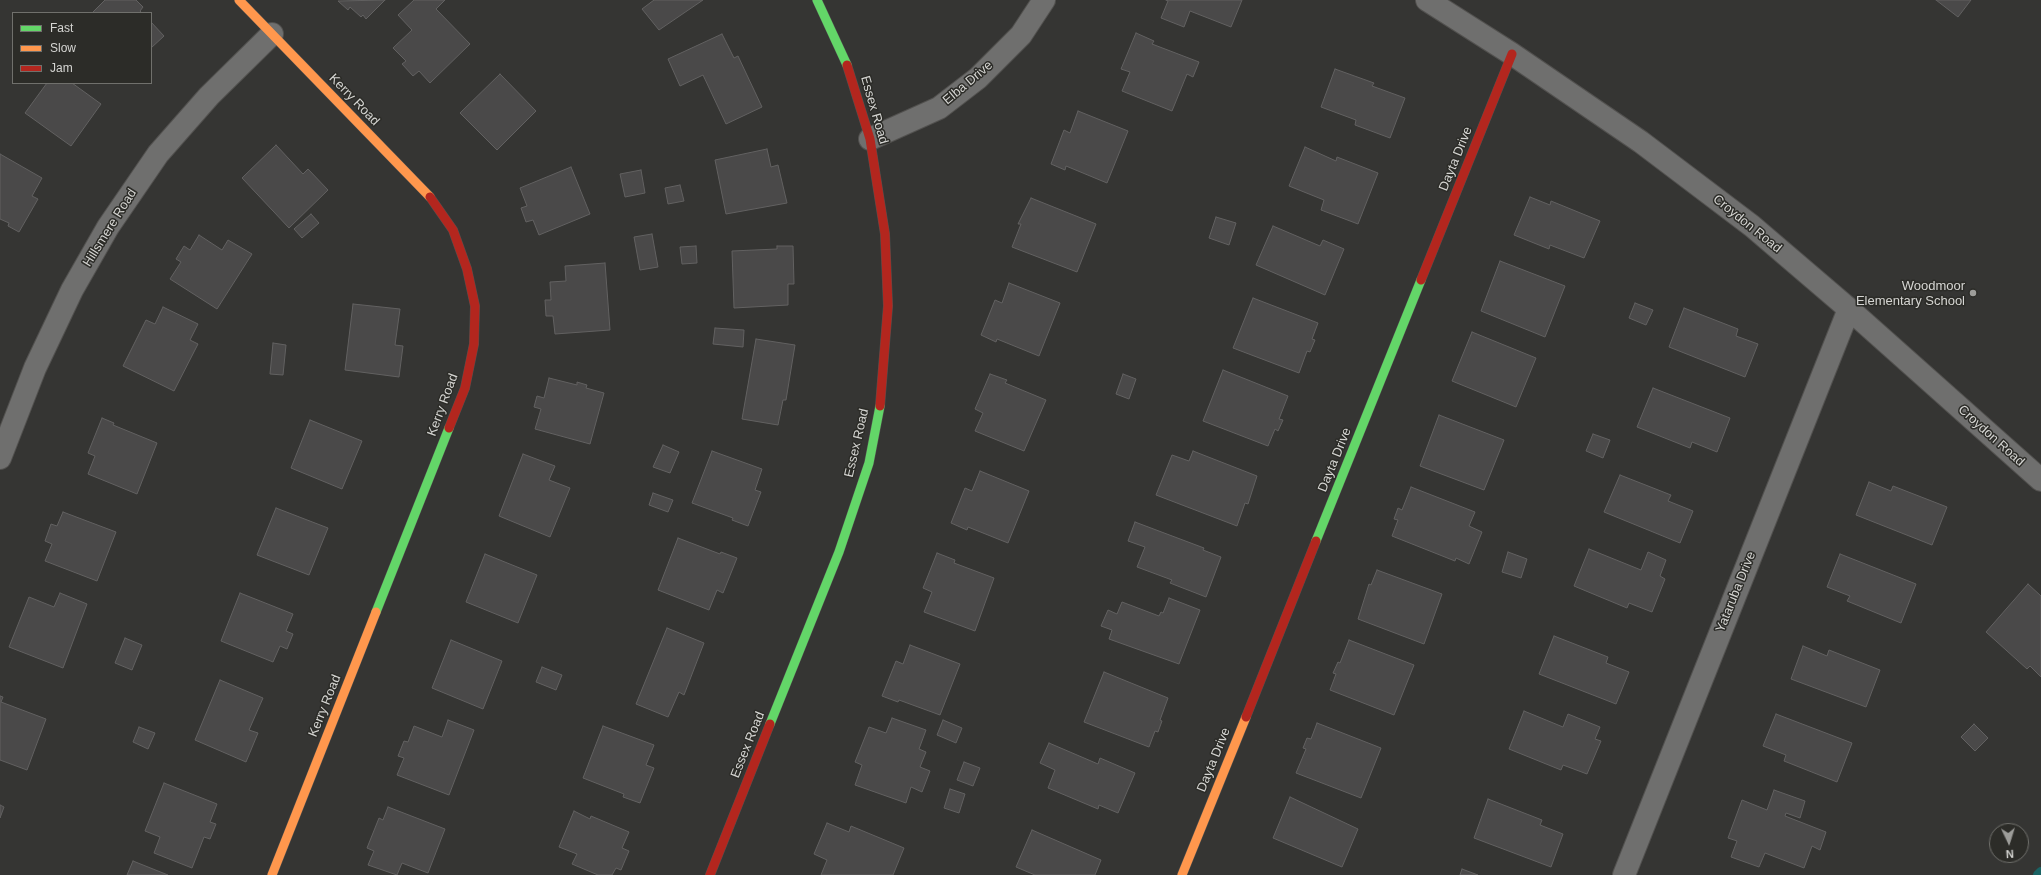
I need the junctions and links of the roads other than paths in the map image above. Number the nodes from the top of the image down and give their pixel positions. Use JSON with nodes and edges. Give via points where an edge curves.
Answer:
{"nodes":[{"id":1,"x":239,"y":0,"type":"edge"},
{"id":2,"x":817,"y":0,"type":"edge"},
{"id":3,"x":1044,"y":0,"type":"edge"},
{"id":4,"x":1427,"y":0,"type":"edge"},
{"id":5,"x":272,"y":34,"type":"junction"},
{"id":6,"x":1512,"y":54,"type":"junction"},
{"id":7,"x":870,"y":139,"type":"junction"},
{"id":8,"x":1849,"y":309,"type":"junction"},
{"id":9,"x":0,"y":458,"type":"edge"},
{"id":10,"x":2041,"y":480,"type":"edge"},
{"id":11,"x":272,"y":875,"type":"edge"},
{"id":12,"x":710,"y":875,"type":"edge"},
{"id":13,"x":1182,"y":875,"type":"edge"},
{"id":14,"x":1624,"y":875,"type":"edge"}],
"edges":[{"from":1,"to":5,"type":"street","name":"Kerry Road"},
{"from":2,"to":7,"type":"street","name":"Essex Road","via":[[844,57]]},
{"from":3,"to":7,"type":"street","name":"Elba Drive","via":[[1021,35],[978,78],[939,108]]},
{"from":4,"to":6,"type":"street","name":"Croydon Road"},
{"from":5,"to":9,"type":"street","name":"Hillsmere Road","via":[[209,96],[158,154],[108,227],[65,304]]},
{"from":5,"to":11,"type":"street","name":"Kerry Road","via":[[432,200],[454,230],[467,269],[475,306],[474,344],[464,388]]},
{"from":6,"to":8,"type":"street","name":"Croydon Road","via":[[1641,142],[1746,222]]},
{"from":6,"to":13,"type":"street","name":"Dayta Drive"},
{"from":7,"to":12,"type":"street","name":"Essex Road","via":[[885,234],[888,306],[882,394],[868,463],[839,552]]},
{"from":8,"to":10,"type":"street","name":"Croydon Road"},
{"from":8,"to":14,"type":"street","name":"Yataruba Drive"}]}
